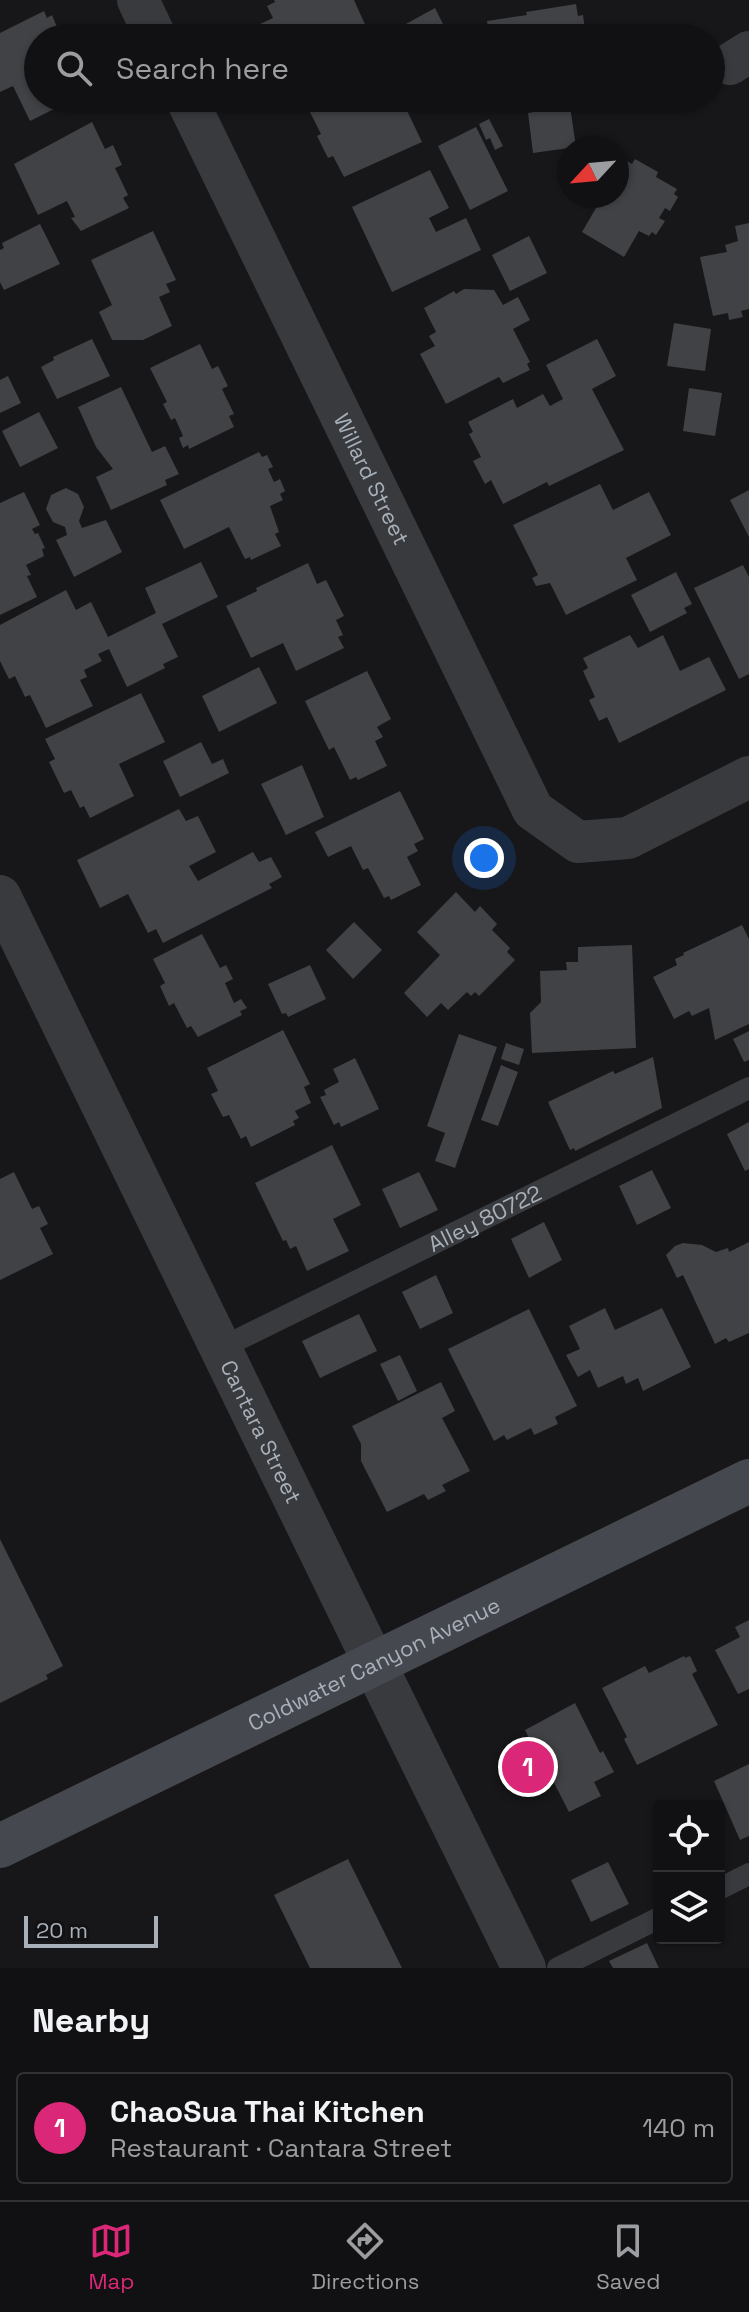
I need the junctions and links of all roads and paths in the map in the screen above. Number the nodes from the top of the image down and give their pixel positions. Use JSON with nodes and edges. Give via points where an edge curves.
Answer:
{"nodes":[{"id":1,"x":138,"y":0,"type":"edge"},
{"id":2,"x":149,"y":24,"type":"edge"},
{"id":3,"x":193,"y":112,"type":"edge"},
{"id":4,"x":749,"y":777,"type":"edge"},
{"id":5,"x":0,"y":896,"type":"edge"},
{"id":6,"x":749,"y":1088,"type":"edge"},
{"id":7,"x":221,"y":1348,"type":"junction"},
{"id":8,"x":749,"y":1481,"type":"edge"},
{"id":9,"x":375,"y":1665,"type":"junction"},
{"id":10,"x":0,"y":1846,"type":"edge"},
{"id":11,"x":749,"y":1874,"type":"edge"},
{"id":12,"x":725,"y":1886,"type":"edge"},
{"id":13,"x":653,"y":1921,"type":"edge"},
{"id":14,"x":524,"y":1968,"type":"edge"},
{"id":15,"x":558,"y":1968,"type":"edge"}],
"edges":[{"from":1,"to":2,"type":"street"},
{"from":3,"to":4,"type":"street","name":"Willard Street","via":[[533,810],[578,842],[628,838]]},
{"from":5,"to":7,"type":"street","name":"Cantara Street"},
{"from":6,"to":7,"type":"lane","name":"Alley 80722"},
{"from":7,"to":9,"type":"street","name":"Cantara Street"},
{"from":8,"to":9,"type":"main road","name":"Coldwater Canyon Avenue"},
{"from":9,"to":10,"type":"main road","name":"Coldwater Canyon Avenue"},
{"from":9,"to":14,"type":"street","name":"Cantara Street"},
{"from":11,"to":12,"type":"lane"},
{"from":13,"to":15,"type":"lane"}]}
